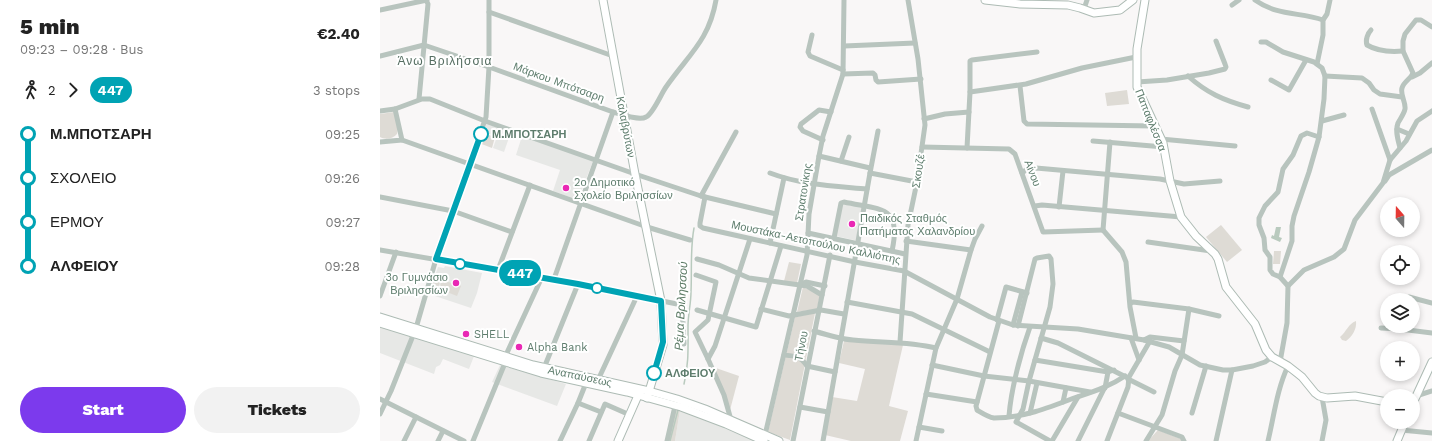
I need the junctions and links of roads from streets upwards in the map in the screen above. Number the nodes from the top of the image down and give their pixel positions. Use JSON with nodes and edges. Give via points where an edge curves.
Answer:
{"nodes":[{"id":1,"x":427,"y":0,"type":"edge"},
{"id":2,"x":489,"y":0,"type":"edge"},
{"id":3,"x":603,"y":0,"type":"edge"},
{"id":4,"x":716,"y":0,"type":"edge"},
{"id":5,"x":844,"y":0,"type":"edge"},
{"id":6,"x":908,"y":0,"type":"edge"},
{"id":7,"x":985,"y":0,"type":"edge"},
{"id":8,"x":1087,"y":0,"type":"edge"},
{"id":9,"x":1133,"y":0,"type":"edge"},
{"id":10,"x":1145,"y":0,"type":"edge"},
{"id":11,"x":1239,"y":0,"type":"edge"},
{"id":12,"x":1255,"y":0,"type":"edge"},
{"id":13,"x":1330,"y":0,"type":"edge"},
{"id":14,"x":1232,"y":5,"type":"dead end"},
{"id":15,"x":1084,"y":9,"type":"junction"},
{"id":16,"x":380,"y":10,"type":"edge"},
{"id":17,"x":489,"y":12,"type":"junction"},
{"id":18,"x":1323,"y":20,"type":"junction"},
{"id":19,"x":1432,"y":27,"type":"edge"},
{"id":20,"x":1371,"y":30,"type":"dead end"},
{"id":21,"x":812,"y":35,"type":"dead end"},
{"id":22,"x":1216,"y":41,"type":"dead end"},
{"id":23,"x":1261,"y":42,"type":"dead end"},
{"id":24,"x":915,"y":43,"type":"junction"},
{"id":25,"x":424,"y":45,"type":"junction"},
{"id":26,"x":844,"y":46,"type":"junction"},
{"id":27,"x":1403,"y":51,"type":"junction"},
{"id":28,"x":1037,"y":52,"type":"dead end"},
{"id":29,"x":380,"y":56,"type":"edge"},
{"id":30,"x":613,"y":56,"type":"junction"},
{"id":31,"x":1136,"y":57,"type":"junction"},
{"id":32,"x":1306,"y":60,"type":"junction"},
{"id":33,"x":1432,"y":63,"type":"edge"},
{"id":34,"x":1317,"y":64,"type":"junction"},
{"id":35,"x":489,"y":67,"type":"junction"},
{"id":36,"x":843,"y":72,"type":"junction"},
{"id":37,"x":1188,"y":76,"type":"junction"},
{"id":38,"x":1325,"y":76,"type":"junction"},
{"id":39,"x":1412,"y":77,"type":"junction"},
{"id":40,"x":921,"y":79,"type":"junction"},
{"id":41,"x":1271,"y":80,"type":"dead end"},
{"id":42,"x":1137,"y":82,"type":"junction"},
{"id":43,"x":1020,"y":86,"type":"junction"},
{"id":44,"x":970,"y":92,"type":"junction"},
{"id":45,"x":1402,"y":97,"type":"junction"},
{"id":46,"x":419,"y":99,"type":"junction"},
{"id":47,"x":1248,"y":107,"type":"dead end"},
{"id":48,"x":395,"y":109,"type":"junction"},
{"id":49,"x":1372,"y":109,"type":"dead end"},
{"id":50,"x":380,"y":110,"type":"edge"},
{"id":51,"x":1432,"y":111,"type":"edge"},
{"id":52,"x":613,"y":112,"type":"junction"},
{"id":53,"x":831,"y":112,"type":"junction"},
{"id":54,"x":969,"y":112,"type":"junction"},
{"id":55,"x":1344,"y":115,"type":"dead end"},
{"id":56,"x":624,"y":116,"type":"junction"},
{"id":57,"x":924,"y":119,"type":"junction"},
{"id":58,"x":485,"y":121,"type":"junction"},
{"id":59,"x":1322,"y":121,"type":"junction"},
{"id":60,"x":1154,"y":126,"type":"junction"},
{"id":61,"x":1397,"y":129,"type":"junction"},
{"id":62,"x":878,"y":131,"type":"dead end"},
{"id":63,"x":736,"y":132,"type":"dead end"},
{"id":64,"x":1409,"y":134,"type":"junction"},
{"id":65,"x":848,"y":137,"type":"dead end"},
{"id":66,"x":1319,"y":137,"type":"junction"},
{"id":67,"x":1161,"y":139,"type":"junction"},
{"id":68,"x":402,"y":140,"type":"junction"},
{"id":69,"x":822,"y":140,"type":"junction"},
{"id":70,"x":1093,"y":141,"type":"dead end"},
{"id":71,"x":380,"y":142,"type":"edge"},
{"id":72,"x":1110,"y":142,"type":"junction"},
{"id":73,"x":1235,"y":146,"type":"dead end"},
{"id":74,"x":922,"y":147,"type":"junction"},
{"id":75,"x":1164,"y":147,"type":"junction"},
{"id":76,"x":967,"y":148,"type":"junction"},
{"id":77,"x":1400,"y":148,"type":"junction"},
{"id":78,"x":1432,"y":150,"type":"edge"},
{"id":79,"x":819,"y":156,"type":"junction"},
{"id":80,"x":597,"y":160,"type":"junction"},
{"id":81,"x":1390,"y":160,"type":"junction"},
{"id":82,"x":840,"y":161,"type":"junction"},
{"id":83,"x":470,"y":163,"type":"junction"},
{"id":84,"x":870,"y":171,"type":"junction"},
{"id":85,"x":1063,"y":171,"type":"junction"},
{"id":86,"x":770,"y":173,"type":"dead end"},
{"id":87,"x":1022,"y":173,"type":"junction"},
{"id":88,"x":635,"y":174,"type":"junction"},
{"id":89,"x":1107,"y":175,"type":"junction"},
{"id":90,"x":784,"y":178,"type":"junction"},
{"id":91,"x":1170,"y":181,"type":"junction"},
{"id":92,"x":1220,"y":181,"type":"dead end"},
{"id":93,"x":917,"y":182,"type":"junction"},
{"id":94,"x":1384,"y":183,"type":"junction"},
{"id":95,"x":814,"y":184,"type":"junction"},
{"id":96,"x":530,"y":185,"type":"junction"},
{"id":97,"x":867,"y":189,"type":"junction"},
{"id":98,"x":703,"y":196,"type":"junction"},
{"id":99,"x":380,"y":197,"type":"edge"},
{"id":100,"x":580,"y":204,"type":"junction"},
{"id":101,"x":1035,"y":206,"type":"junction"},
{"id":102,"x":864,"y":207,"type":"junction"},
{"id":103,"x":1059,"y":207,"type":"junction"},
{"id":104,"x":1104,"y":210,"type":"junction"},
{"id":105,"x":453,"y":211,"type":"junction"},
{"id":106,"x":776,"y":214,"type":"junction"},
{"id":107,"x":1181,"y":217,"type":"junction"},
{"id":108,"x":982,"y":226,"type":"dead end"},
{"id":109,"x":647,"y":227,"type":"junction"},
{"id":110,"x":1103,"y":230,"type":"junction"},
{"id":111,"x":512,"y":232,"type":"junction"},
{"id":112,"x":808,"y":233,"type":"junction"},
{"id":113,"x":834,"y":238,"type":"junction"},
{"id":114,"x":750,"y":239,"type":"junction"},
{"id":115,"x":690,"y":240,"type":"dead end"},
{"id":116,"x":906,"y":241,"type":"junction"},
{"id":117,"x":1148,"y":242,"type":"dead end"},
{"id":118,"x":770,"y":243,"type":"junction"},
{"id":119,"x":858,"y":244,"type":"junction"},
{"id":120,"x":781,"y":246,"type":"junction"},
{"id":121,"x":380,"y":250,"type":"edge"},
{"id":122,"x":971,"y":250,"type":"junction"},
{"id":123,"x":808,"y":251,"type":"junction"},
{"id":124,"x":892,"y":251,"type":"junction"},
{"id":125,"x":1212,"y":251,"type":"junction"},
{"id":126,"x":396,"y":252,"type":"junction"},
{"id":127,"x":905,"y":254,"type":"junction"},
{"id":128,"x":830,"y":255,"type":"junction"},
{"id":129,"x":436,"y":259,"type":"junction"},
{"id":130,"x":697,"y":259,"type":"dead end"},
{"id":131,"x":855,"y":262,"type":"junction"},
{"id":132,"x":498,"y":270,"type":"junction"},
{"id":133,"x":904,"y":271,"type":"junction"},
{"id":134,"x":738,"y":274,"type":"junction"},
{"id":135,"x":696,"y":275,"type":"dead end"},
{"id":136,"x":542,"y":277,"type":"junction"},
{"id":137,"x":1280,"y":277,"type":"junction"},
{"id":138,"x":554,"y":280,"type":"junction"},
{"id":139,"x":770,"y":281,"type":"junction"},
{"id":140,"x":578,"y":284,"type":"junction"},
{"id":141,"x":800,"y":285,"type":"junction"},
{"id":142,"x":825,"y":286,"type":"junction"},
{"id":143,"x":1288,"y":286,"type":"junction"},
{"id":144,"x":1025,"y":292,"type":"junction"},
{"id":145,"x":822,"y":295,"type":"junction"},
{"id":146,"x":380,"y":296,"type":"edge"},
{"id":147,"x":637,"y":296,"type":"junction"},
{"id":148,"x":957,"y":299,"type":"junction"},
{"id":149,"x":1420,"y":300,"type":"edge"},
{"id":150,"x":661,"y":301,"type":"junction"},
{"id":151,"x":847,"y":302,"type":"junction"},
{"id":152,"x":1131,"y":303,"type":"junction"},
{"id":153,"x":1432,"y":303,"type":"edge"},
{"id":154,"x":761,"y":309,"type":"junction"},
{"id":155,"x":1189,"y":309,"type":"junction"},
{"id":156,"x":698,"y":310,"type":"dead end"},
{"id":157,"x":818,"y":310,"type":"junction"},
{"id":158,"x":902,"y":312,"type":"junction"},
{"id":159,"x":710,"y":314,"type":"junction"},
{"id":160,"x":844,"y":314,"type":"junction"},
{"id":161,"x":792,"y":316,"type":"junction"},
{"id":162,"x":1219,"y":316,"type":"dead end"},
{"id":163,"x":380,"y":317,"type":"edge"},
{"id":164,"x":724,"y":317,"type":"junction"},
{"id":165,"x":998,"y":321,"type":"junction"},
{"id":166,"x":380,"y":323,"type":"edge"},
{"id":167,"x":1016,"y":325,"type":"junction"},
{"id":168,"x":1030,"y":327,"type":"junction"},
{"id":169,"x":1044,"y":328,"type":"junction"},
{"id":170,"x":943,"y":330,"type":"junction"},
{"id":171,"x":415,"y":331,"type":"junction"},
{"id":172,"x":814,"y":331,"type":"junction"},
{"id":173,"x":1420,"y":332,"type":"edge"},
{"id":174,"x":1432,"y":333,"type":"edge"},
{"id":175,"x":841,"y":338,"type":"junction"},
{"id":176,"x":1041,"y":338,"type":"junction"},
{"id":177,"x":1133,"y":338,"type":"junction"},
{"id":178,"x":1144,"y":340,"type":"junction"},
{"id":179,"x":1184,"y":341,"type":"junction"},
{"id":180,"x":900,"y":342,"type":"junction"},
{"id":181,"x":1150,"y":342,"type":"junction"},
{"id":182,"x":684,"y":344,"type":"dead end"},
{"id":183,"x":936,"y":348,"type":"junction"},
{"id":184,"x":990,"y":352,"type":"junction"},
{"id":185,"x":784,"y":355,"type":"junction"},
{"id":186,"x":1182,"y":355,"type":"junction"},
{"id":187,"x":1272,"y":357,"type":"junction"},
{"id":188,"x":708,"y":359,"type":"junction"},
{"id":189,"x":505,"y":360,"type":"junction"},
{"id":190,"x":1035,"y":360,"type":"junction"},
{"id":191,"x":1138,"y":360,"type":"junction"},
{"id":192,"x":1280,"y":362,"type":"junction"},
{"id":193,"x":1432,"y":362,"type":"edge"},
{"id":194,"x":932,"y":365,"type":"junction"},
{"id":195,"x":807,"y":366,"type":"junction"},
{"id":196,"x":1206,"y":366,"type":"junction"},
{"id":197,"x":1288,"y":366,"type":"junction"},
{"id":198,"x":544,"y":368,"type":"junction"},
{"id":199,"x":1232,"y":370,"type":"junction"},
{"id":200,"x":1111,"y":371,"type":"junction"},
{"id":201,"x":834,"y":372,"type":"junction"},
{"id":202,"x":984,"y":376,"type":"junction"},
{"id":203,"x":1127,"y":378,"type":"junction"},
{"id":204,"x":1016,"y":379,"type":"junction"},
{"id":205,"x":598,"y":380,"type":"junction"},
{"id":206,"x":1029,"y":381,"type":"junction"},
{"id":207,"x":586,"y":383,"type":"junction"},
{"id":208,"x":1037,"y":383,"type":"junction"},
{"id":209,"x":1066,"y":388,"type":"junction"},
{"id":210,"x":1105,"y":388,"type":"junction"},
{"id":211,"x":1419,"y":389,"type":"edge"},
{"id":212,"x":1432,"y":391,"type":"edge"},
{"id":213,"x":1093,"y":392,"type":"junction"},
{"id":214,"x":1154,"y":392,"type":"dead end"},
{"id":215,"x":644,"y":393,"type":"junction"},
{"id":216,"x":926,"y":394,"type":"junction"},
{"id":217,"x":1078,"y":397,"type":"junction"},
{"id":218,"x":1322,"y":397,"type":"junction"},
{"id":219,"x":1420,"y":397,"type":"edge"},
{"id":220,"x":380,"y":399,"type":"edge"},
{"id":221,"x":1380,"y":401,"type":"edge"},
{"id":222,"x":386,"y":402,"type":"junction"},
{"id":223,"x":1064,"y":402,"type":"junction"},
{"id":224,"x":578,"y":403,"type":"junction"},
{"id":225,"x":977,"y":405,"type":"junction"},
{"id":226,"x":675,"y":406,"type":"junction"},
{"id":227,"x":800,"y":407,"type":"junction"},
{"id":228,"x":601,"y":412,"type":"junction"},
{"id":229,"x":828,"y":412,"type":"junction"},
{"id":230,"x":1030,"y":413,"type":"junction"},
{"id":231,"x":1118,"y":413,"type":"junction"},
{"id":232,"x":1192,"y":413,"type":"dead end"},
{"id":233,"x":380,"y":414,"type":"edge"},
{"id":234,"x":1020,"y":415,"type":"junction"},
{"id":235,"x":630,"y":416,"type":"junction"},
{"id":236,"x":1009,"y":416,"type":"junction"},
{"id":237,"x":416,"y":417,"type":"junction"},
{"id":238,"x":728,"y":424,"type":"junction"},
{"id":239,"x":919,"y":426,"type":"junction"},
{"id":240,"x":1155,"y":426,"type":"junction"},
{"id":241,"x":1401,"y":430,"type":"joint"},
{"id":242,"x":443,"y":431,"type":"junction"},
{"id":243,"x":942,"y":432,"type":"dead end"},
{"id":244,"x":1432,"y":433,"type":"edge"},
{"id":245,"x":765,"y":438,"type":"edge"},
{"id":246,"x":404,"y":441,"type":"edge"},
{"id":247,"x":438,"y":441,"type":"edge"},
{"id":248,"x":464,"y":441,"type":"edge"},
{"id":249,"x":473,"y":441,"type":"edge"},
{"id":250,"x":560,"y":441,"type":"edge"},
{"id":251,"x":589,"y":441,"type":"edge"},
{"id":252,"x":618,"y":441,"type":"edge"},
{"id":253,"x":667,"y":441,"type":"edge"},
{"id":254,"x":779,"y":441,"type":"edge"},
{"id":255,"x":793,"y":441,"type":"edge"},
{"id":256,"x":823,"y":441,"type":"edge"},
{"id":257,"x":916,"y":441,"type":"edge"},
{"id":258,"x":1051,"y":441,"type":"edge"},
{"id":259,"x":1078,"y":441,"type":"edge"},
{"id":260,"x":1107,"y":441,"type":"edge"},
{"id":261,"x":1146,"y":441,"type":"edge"},
{"id":262,"x":1184,"y":441,"type":"edge"},
{"id":263,"x":1216,"y":441,"type":"edge"},
{"id":264,"x":1268,"y":441,"type":"edge"},
{"id":265,"x":1322,"y":441,"type":"edge"},
{"id":266,"x":1397,"y":441,"type":"edge"}],
"edges":[{"from":1,"to":16,"type":"street"},
{"from":1,"to":25,"type":"street"},
{"from":2,"to":17,"type":"street"},
{"from":3,"to":30,"type":"street","name":"Καλαβρύτων"},
{"from":4,"to":56,"type":"street","name":"Μάρκου Μπότσαρη","via":[[711,21],[702,39],[666,86],[648,116]]},
{"from":5,"to":26,"type":"street","name":"Στρατονίκης"},
{"from":6,"to":24,"type":"street","name":"Σκουζέ"},
{"from":7,"to":15,"type":"street","via":[[1064,5]]},
{"from":8,"to":15,"type":"street"},
{"from":9,"to":15,"type":"street","via":[[1117,10],[1094,13]]},
{"from":10,"to":31,"type":"street","name":"Παπαφλέσσα"},
{"from":11,"to":14,"type":"street"},
{"from":12,"to":18,"type":"street","via":[[1268,8]]},
{"from":13,"to":18,"type":"street"},
{"from":17,"to":30,"type":"street"},
{"from":17,"to":35,"type":"street"},
{"from":18,"to":34,"type":"street","via":[[1323,35]]},
{"from":19,"to":27,"type":"street","via":[[1419,19],[1414,21],[1404,36]]},
{"from":20,"to":27,"type":"street","via":[[1366,42],[1370,47],[1392,52]]},
{"from":21,"to":36,"type":"street","via":[[808,52],[810,56]]},
{"from":22,"to":37,"type":"street","via":[[1225,69]]},
{"from":23,"to":32,"type":"street"},
{"from":24,"to":26,"type":"street"},
{"from":24,"to":40,"type":"street","name":"Σκουζέ"},
{"from":25,"to":29,"type":"street"},
{"from":25,"to":35,"type":"street","name":"Μάρκου Μπότσαρη"},
{"from":25,"to":46,"type":"street"},
{"from":26,"to":36,"type":"street","name":"Στρατονίκης"},
{"from":27,"to":39,"type":"street","via":[[1412,68]]},
{"from":28,"to":44,"type":"street","via":[[971,60]]},
{"from":30,"to":56,"type":"street","name":"Καλαβρύτων"},
{"from":31,"to":42,"type":"street","name":"Παπαφλέσσα"},
{"from":31,"to":43,"type":"street","via":[[1095,65]]},
{"from":32,"to":34,"type":"street"},
{"from":32,"to":41,"type":"street","via":[[1289,90]]},
{"from":33,"to":39,"type":"street"},
{"from":34,"to":38,"type":"street"},
{"from":35,"to":52,"type":"street","name":"Μάρκου Μπότσαρη"},
{"from":35,"to":58,"type":"street"},
{"from":36,"to":40,"type":"street","via":[[875,74],[878,82]]},
{"from":36,"to":53,"type":"street","name":"Στρατονίκης"},
{"from":37,"to":42,"type":"street"},
{"from":37,"to":47,"type":"street","via":[[1217,97]]},
{"from":38,"to":45,"type":"street","via":[[1362,78],[1380,94]]},
{"from":38,"to":59,"type":"street"},
{"from":39,"to":45,"type":"street","via":[[1402,86]]},
{"from":40,"to":57,"type":"street","name":"Σκουζέ"},
{"from":42,"to":60,"type":"street","name":"Παπαφλέσσα"},
{"from":43,"to":44,"type":"street"},
{"from":43,"to":60,"type":"street","via":[[1024,121],[1027,124]]},
{"from":44,"to":54,"type":"street"},
{"from":45,"to":61,"type":"street","via":[[1405,109]]},
{"from":46,"to":48,"type":"street"},
{"from":46,"to":58,"type":"street","via":[[430,99]]},
{"from":48,"to":50,"type":"street"},
{"from":48,"to":68,"type":"street"},
{"from":49,"to":81,"type":"street"},
{"from":51,"to":64,"type":"street","via":[[1417,121]]},
{"from":52,"to":56,"type":"street","name":"Μάρκου Μπότσαρη"},
{"from":52,"to":80,"type":"street"},
{"from":53,"to":69,"type":"street","name":"Στρατονίκης"},
{"from":53,"to":69,"type":"street","via":[[819,110],[800,124],[802,131]]},
{"from":54,"to":57,"type":"street"},
{"from":54,"to":76,"type":"street"},
{"from":55,"to":59,"type":"street"},
{"from":56,"to":88,"type":"street","name":"Καλαβρύτων"},
{"from":57,"to":74,"type":"street","name":"Σκουζέ"},
{"from":58,"to":80,"type":"street"},
{"from":58,"to":83,"type":"street"},
{"from":59,"to":66,"type":"street"},
{"from":60,"to":67,"type":"street","name":"Παπαφλέσσα"},
{"from":61,"to":64,"type":"street"},
{"from":61,"to":77,"type":"street"},
{"from":62,"to":84,"type":"street"},
{"from":63,"to":98,"type":"street"},
{"from":64,"to":77,"type":"street"},
{"from":65,"to":82,"type":"street"},
{"from":66,"to":137,"type":"street","via":[[1294,216],[1292,241]]},
{"from":66,"to":137,"type":"street","via":[[1307,133],[1301,136],[1293,155],[1283,169],[1278,192],[1265,206],[1259,218],[1265,250],[1270,257],[1270,270]]},
{"from":67,"to":73,"type":"street"},
{"from":67,"to":75,"type":"street","name":"Παπαφλέσσα"},
{"from":68,"to":71,"type":"street"},
{"from":68,"to":83,"type":"street"},
{"from":69,"to":79,"type":"street","name":"Στρατονίκης"},
{"from":70,"to":72,"type":"street"},
{"from":72,"to":75,"type":"street"},
{"from":72,"to":89,"type":"street"},
{"from":74,"to":76,"type":"street","name":"Αίνου"},
{"from":74,"to":93,"type":"street","name":"Σκουζέ"},
{"from":75,"to":91,"type":"street","name":"Παπαφλέσσα"},
{"from":76,"to":87,"type":"street","name":"Αίνου","via":[[1009,149],[1015,154]]},
{"from":77,"to":81,"type":"street"},
{"from":78,"to":94,"type":"street","via":[[1389,175]]},
{"from":79,"to":82,"type":"street"},
{"from":79,"to":95,"type":"street","name":"Στρατονίκης"},
{"from":80,"to":88,"type":"street"},
{"from":80,"to":100,"type":"street"},
{"from":81,"to":94,"type":"street"},
{"from":82,"to":84,"type":"street"},
{"from":83,"to":96,"type":"street"},
{"from":83,"to":105,"type":"street"},
{"from":84,"to":93,"type":"street"},
{"from":84,"to":97,"type":"street"},
{"from":85,"to":87,"type":"street","via":[[1030,168]]},
{"from":85,"to":89,"type":"street"},
{"from":85,"to":103,"type":"street"},
{"from":86,"to":90,"type":"street"},
{"from":87,"to":101,"type":"street","name":"Αίνου"},
{"from":88,"to":98,"type":"street"},
{"from":88,"to":109,"type":"street","name":"Καλαβρύτων"},
{"from":89,"to":91,"type":"street"},
{"from":89,"to":104,"type":"street"},
{"from":90,"to":95,"type":"street"},
{"from":90,"to":106,"type":"street"},
{"from":91,"to":92,"type":"street","via":[[1187,185]]},
{"from":91,"to":107,"type":"street","name":"Παπαφλέσσα"},
{"from":93,"to":116,"type":"street","name":"Σκουζέ"},
{"from":94,"to":143,"type":"street","via":[[1355,220],[1347,244],[1341,253],[1304,270]]},
{"from":95,"to":97,"type":"street"},
{"from":95,"to":112,"type":"street","name":"Στρατονίκης"},
{"from":96,"to":100,"type":"street"},
{"from":96,"to":111,"type":"street"},
{"from":97,"to":102,"type":"street"},
{"from":98,"to":106,"type":"street"},
{"from":98,"to":114,"type":"street","name":"Μουστάκα-Αετοπούλου Καλλιόπης","via":[[701,228]]},
{"from":99,"to":105,"type":"street"},
{"from":100,"to":109,"type":"street"},
{"from":100,"to":138,"type":"street"},
{"from":101,"to":103,"type":"street"},
{"from":101,"to":110,"type":"street","name":"Αίνου","via":[[1043,232]]},
{"from":102,"to":113,"type":"street","via":[[841,203]]},
{"from":102,"to":119,"type":"street"},
{"from":102,"to":124,"type":"street","via":[[891,216],[895,230]]},
{"from":103,"to":104,"type":"street"},
{"from":104,"to":107,"type":"street"},
{"from":104,"to":110,"type":"street"},
{"from":105,"to":111,"type":"street"},
{"from":105,"to":129,"type":"street"},
{"from":106,"to":118,"type":"street"},
{"from":107,"to":125,"type":"street","name":"Παπαφλέσσα"},
{"from":108,"to":122,"type":"street"},
{"from":109,"to":115,"type":"street"},
{"from":109,"to":150,"type":"street","name":"Καλαβρύτων"},
{"from":110,"to":152,"type":"street","via":[[1124,256]]},
{"from":111,"to":132,"type":"street"},
{"from":112,"to":113,"type":"street"},
{"from":112,"to":123,"type":"street","name":"Στρατονίκης"},
{"from":113,"to":119,"type":"street"},
{"from":114,"to":118,"type":"street","name":"Μουστάκα-Αετοπούλου Καλλιόπης"},
{"from":114,"to":134,"type":"street"},
{"from":116,"to":122,"type":"street"},
{"from":116,"to":127,"type":"street","name":"Σκουζέ"},
{"from":117,"to":125,"type":"street"},
{"from":118,"to":120,"type":"street","name":"Μουστάκα-Αετοπούλου Καλλιόπης"},
{"from":119,"to":124,"type":"street"},
{"from":119,"to":131,"type":"street"},
{"from":120,"to":123,"type":"street","name":"Μουστάκα-Αετοπούλου Καλλιόπης"},
{"from":120,"to":139,"type":"street"},
{"from":121,"to":126,"type":"street"},
{"from":122,"to":148,"type":"street"},
{"from":123,"to":128,"type":"street","name":"Μουστάκα-Αετοπούλου Καλλιόπης"},
{"from":123,"to":141,"type":"street","name":"Στρατονίκης"},
{"from":124,"to":127,"type":"street"},
{"from":125,"to":187,"type":"street","name":"Παπαφλέσσα","via":[[1218,258],[1226,287],[1255,324],[1266,350]]},
{"from":126,"to":129,"type":"street"},
{"from":126,"to":146,"type":"street"},
{"from":127,"to":133,"type":"street","name":"Σκουζέ"},
{"from":128,"to":131,"type":"street","name":"Μουστάκα-Αετοπούλου Καλλιόπης"},
{"from":128,"to":142,"type":"street","name":"Τήνου"},
{"from":129,"to":132,"type":"street"},
{"from":129,"to":171,"type":"street"},
{"from":130,"to":134,"type":"street"},
{"from":131,"to":133,"type":"street","name":"Μουστάκα-Αετοπούλου Καλλιόπης"},
{"from":131,"to":151,"type":"street"},
{"from":132,"to":136,"type":"street"},
{"from":133,"to":148,"type":"street","name":"Μουστάκα-Αετοπούλου Καλλιόπης"},
{"from":133,"to":158,"type":"street","name":"Σκουζέ"},
{"from":134,"to":139,"type":"street"},
{"from":134,"to":164,"type":"street"},
{"from":135,"to":159,"type":"street","via":[[716,281]]},
{"from":136,"to":138,"type":"street"},
{"from":136,"to":189,"type":"street"},
{"from":137,"to":143,"type":"street"},
{"from":138,"to":140,"type":"street"},
{"from":139,"to":141,"type":"street"},
{"from":139,"to":154,"type":"street"},
{"from":140,"to":147,"type":"street"},
{"from":140,"to":198,"type":"street"},
{"from":141,"to":142,"type":"street","via":[[806,282]]},
{"from":141,"to":145,"type":"street","via":[[809,286]]},
{"from":141,"to":161,"type":"street","name":"Στρατονίκης"},
{"from":142,"to":145,"type":"street","name":"Τήνου"},
{"from":143,"to":192,"type":"street","via":[[1287,323]]},
{"from":144,"to":165,"type":"street","via":[[1006,287]]},
{"from":144,"to":167,"type":"street"},
{"from":144,"to":169,"type":"street","via":[[1035,259],[1050,257],[1053,290]]},
{"from":145,"to":157,"type":"street","name":"Τήνου"},
{"from":147,"to":150,"type":"street"},
{"from":147,"to":205,"type":"street"},
{"from":148,"to":165,"type":"street","name":"Μουστάκα-Αετοπούλου Καλλιόπης"},
{"from":148,"to":170,"type":"street"},
{"from":149,"to":153,"type":"street"},
{"from":150,"to":182,"type":"street","via":[[682,305]]},
{"from":150,"to":215,"type":"street","name":"Καλαβρύτων","via":[[663,345],[654,374]]},
{"from":151,"to":158,"type":"street"},
{"from":151,"to":160,"type":"street"},
{"from":152,"to":155,"type":"street"},
{"from":152,"to":177,"type":"street"},
{"from":154,"to":161,"type":"street"},
{"from":154,"to":164,"type":"street","via":[[756,326]]},
{"from":155,"to":162,"type":"street"},
{"from":155,"to":179,"type":"street"},
{"from":156,"to":159,"type":"street"},
{"from":157,"to":160,"type":"street"},
{"from":157,"to":161,"type":"street"},
{"from":157,"to":172,"type":"street","name":"Τήνου"},
{"from":158,"to":170,"type":"street","via":[[912,314]]},
{"from":158,"to":180,"type":"street","name":"Σκουζέ"},
{"from":159,"to":164,"type":"street"},
{"from":159,"to":188,"type":"street","via":[[707,322],[695,332]]},
{"from":160,"to":175,"type":"street"},
{"from":161,"to":185,"type":"street","name":"Στρατονίκης"},
{"from":163,"to":171,"type":"street","name":"Αναπαύσεως"},
{"from":164,"to":188,"type":"street"},
{"from":165,"to":167,"type":"street","name":"Μουστάκα-Αετοπούλου Καλλιόπης"},
{"from":165,"to":184,"type":"street"},
{"from":166,"to":171,"type":"street","name":"Αναπαύσεως"},
{"from":167,"to":168,"type":"street","name":"Μουστάκα-Αετοπούλου Καλλιόπης"},
{"from":168,"to":169,"type":"street","name":"Μουστάκα-Αετοπούλου Καλλιόπης"},
{"from":168,"to":204,"type":"street"},
{"from":169,"to":176,"type":"street"},
{"from":169,"to":177,"type":"street","name":"Μουστάκα-Αετοπούλου Καλλιόπης","via":[[1078,329]]},
{"from":170,"to":183,"type":"street"},
{"from":170,"to":184,"type":"street"},
{"from":171,"to":189,"type":"street","name":"Αναπαύσεως"},
{"from":171,"to":222,"type":"street"},
{"from":172,"to":175,"type":"street"},
{"from":172,"to":195,"type":"street","name":"Τήνου"},
{"from":173,"to":174,"type":"street"},
{"from":175,"to":180,"type":"street"},
{"from":175,"to":201,"type":"street"},
{"from":176,"to":190,"type":"street"},
{"from":176,"to":200,"type":"street","via":[[1058,343]]},
{"from":177,"to":178,"type":"street","name":"Μουστάκα-Αετοπούλου Καλλιόπης"},
{"from":177,"to":191,"type":"street"},
{"from":178,"to":179,"type":"street","via":[[1150,337]]},
{"from":178,"to":181,"type":"street","name":"Μουστάκα-Αετοπούλου Καλλιόπης"},
{"from":179,"to":186,"type":"street"},
{"from":180,"to":183,"type":"street"},
{"from":181,"to":186,"type":"street","name":"Μουστάκα-Αετοπούλου Καλλιόπης","via":[[1169,347]]},
{"from":181,"to":191,"type":"street"},
{"from":183,"to":194,"type":"street"},
{"from":184,"to":202,"type":"street"},
{"from":185,"to":195,"type":"street","via":[[798,357]]},
{"from":185,"to":245,"type":"street","name":"Στρατονίκης"},
{"from":186,"to":196,"type":"street","name":"Μουστάκα-Αετοπούλου Καλλιόπης"},
{"from":186,"to":240,"type":"street","via":[[1162,415]]},
{"from":187,"to":192,"type":"street","name":"Παπαφλέσσα"},
{"from":187,"to":199,"type":"street","name":"Μουστάκα-Αετοπούλου Καλλιόπης","via":[[1254,366]]},
{"from":188,"to":238,"type":"street","via":[[728,405]]},
{"from":189,"to":198,"type":"street","name":"Αναπαύσεως"},
{"from":189,"to":207,"type":"street","name":"Αναπαύσεως","via":[[541,373]]},
{"from":189,"to":249,"type":"street"},
{"from":190,"to":200,"type":"street"},
{"from":190,"to":206,"type":"street"},
{"from":191,"to":203,"type":"street"},
{"from":192,"to":197,"type":"street","name":"Παπαφλέσσα"},
{"from":193,"to":211,"type":"street"},
{"from":194,"to":202,"type":"street"},
{"from":194,"to":216,"type":"street"},
{"from":195,"to":201,"type":"street"},
{"from":195,"to":227,"type":"street","name":"Τήνου"},
{"from":196,"to":199,"type":"street","name":"Μουστάκα-Αετοπούλου Καλλιόπης"},
{"from":196,"to":232,"type":"street"},
{"from":197,"to":218,"type":"street","name":"Παπαφλέσσα"},
{"from":197,"to":264,"type":"street","via":[[1277,399]]},
{"from":198,"to":205,"type":"street","name":"Αναπαύσεως"},
{"from":199,"to":263,"type":"street"},
{"from":200,"to":203,"type":"street"},
{"from":200,"to":210,"type":"street"},
{"from":201,"to":229,"type":"street"},
{"from":202,"to":204,"type":"street"},
{"from":202,"to":225,"type":"street"},
{"from":203,"to":210,"type":"street"},
{"from":203,"to":214,"type":"street"},
{"from":203,"to":231,"type":"street","via":[[1128,388]]},
{"from":204,"to":206,"type":"street"},
{"from":204,"to":236,"type":"street"},
{"from":205,"to":215,"type":"street","name":"Αναπαύσεως"},
{"from":206,"to":208,"type":"street"},
{"from":206,"to":234,"type":"street"},
{"from":207,"to":215,"type":"street","name":"Αναπαύσεως"},
{"from":207,"to":224,"type":"street"},
{"from":208,"to":209,"type":"street"},
{"from":208,"to":230,"type":"street"},
{"from":209,"to":213,"type":"street"},
{"from":209,"to":223,"type":"street"},
{"from":210,"to":213,"type":"street"},
{"from":210,"to":259,"type":"street"},
{"from":212,"to":219,"type":"street"},
{"from":213,"to":217,"type":"street"},
{"from":215,"to":226,"type":"street","name":"Αναπαύσεως"},
{"from":215,"to":235,"type":"street","name":"Καλαβρύτων"},
{"from":215,"to":238,"type":"street","name":"Αναπαύσεως","via":[[684,401]]},
{"from":216,"to":225,"type":"street"},
{"from":216,"to":239,"type":"street"},
{"from":217,"to":223,"type":"street"},
{"from":217,"to":258,"type":"street"},
{"from":218,"to":221,"type":"street","via":[[1355,396]]},
{"from":218,"to":265,"type":"street","via":[[1326,420]]},
{"from":220,"to":222,"type":"street"},
{"from":222,"to":233,"type":"street"},
{"from":222,"to":237,"type":"street"},
{"from":223,"to":230,"type":"street"},
{"from":224,"to":228,"type":"street"},
{"from":224,"to":250,"type":"street"},
{"from":225,"to":236,"type":"street","via":[[978,411],[991,417]]},
{"from":226,"to":238,"type":"street","name":"Αναπαύσεως"},
{"from":226,"to":253,"type":"street"},
{"from":227,"to":229,"type":"street"},
{"from":227,"to":255,"type":"street","name":"Τήνου"},
{"from":228,"to":235,"type":"street","via":[[605,404]]},
{"from":228,"to":251,"type":"street"},
{"from":229,"to":256,"type":"street"},
{"from":230,"to":234,"type":"street"},
{"from":231,"to":240,"type":"street"},
{"from":231,"to":260,"type":"street"},
{"from":234,"to":236,"type":"street"},
{"from":234,"to":258,"type":"street","via":[[1016,422]]},
{"from":235,"to":252,"type":"street","name":"Καλαβρύτων"},
{"from":237,"to":242,"type":"street"},
{"from":237,"to":246,"type":"street"},
{"from":238,"to":245,"type":"street","name":"Αναπαύσεως"},
{"from":238,"to":245,"type":"street","name":"Αναπαύσεως","via":[[744,435]]},
{"from":239,"to":243,"type":"street"},
{"from":239,"to":257,"type":"street"},
{"from":240,"to":261,"type":"street"},
{"from":240,"to":262,"type":"street","via":[[1182,437]]},
{"from":241,"to":244,"type":"street"},
{"from":241,"to":266,"type":"street"},
{"from":242,"to":247,"type":"street"},
{"from":242,"to":248,"type":"street"},
{"from":245,"to":254,"type":"street","name":"Αναπαύσεως"}]}
